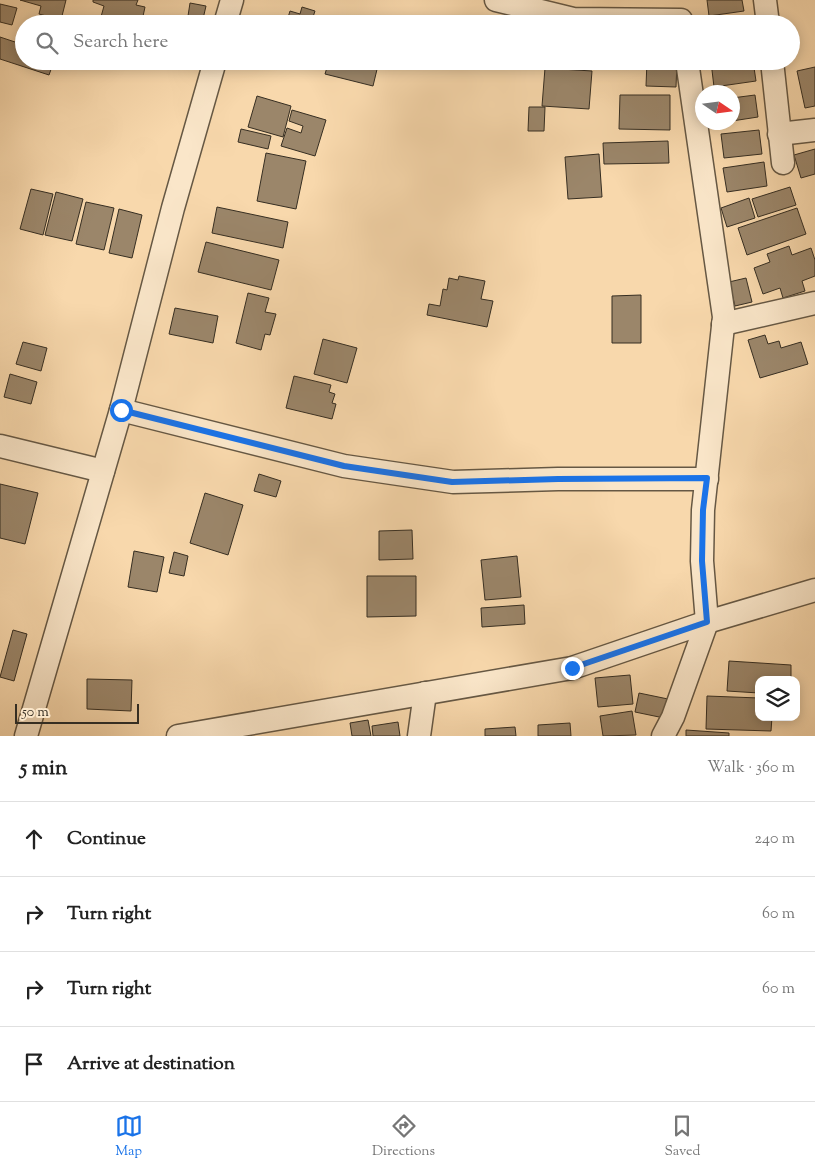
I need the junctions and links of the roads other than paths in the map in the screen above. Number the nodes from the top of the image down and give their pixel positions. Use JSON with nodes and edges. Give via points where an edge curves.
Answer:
{"nodes":[{"id":1,"x":232,"y":0,"type":"edge"},
{"id":2,"x":496,"y":0,"type":"edge"},
{"id":3,"x":765,"y":0,"type":"edge"},
{"id":4,"x":681,"y":14,"type":"edge"},
{"id":5,"x":228,"y":15,"type":"edge"},
{"id":6,"x":557,"y":15,"type":"edge"},
{"id":7,"x":659,"y":15,"type":"edge"},
{"id":8,"x":767,"y":15,"type":"edge"},
{"id":9,"x":212,"y":70,"type":"edge"},
{"id":10,"x":688,"y":70,"type":"edge"},
{"id":11,"x":773,"y":70,"type":"edge"},
{"id":12,"x":815,"y":130,"type":"edge"},
{"id":13,"x":779,"y":134,"type":"junction"},
{"id":14,"x":782,"y":163,"type":"dead end"},
{"id":15,"x":815,"y":303,"type":"edge"},
{"id":16,"x":723,"y":324,"type":"junction"},
{"id":17,"x":121,"y":410,"type":"junction"},
{"id":18,"x":0,"y":446,"type":"edge"},
{"id":19,"x":103,"y":471,"type":"junction"},
{"id":20,"x":707,"y":478,"type":"junction"},
{"id":21,"x":815,"y":590,"type":"edge"},
{"id":22,"x":707,"y":622,"type":"junction"},
{"id":23,"x":425,"y":693,"type":"junction"},
{"id":24,"x":26,"y":736,"type":"edge"},
{"id":25,"x":178,"y":736,"type":"edge"},
{"id":26,"x":419,"y":736,"type":"edge"},
{"id":27,"x":663,"y":736,"type":"edge"}],
"edges":[{"from":1,"to":5,"type":"street"},
{"from":2,"to":6,"type":"street"},
{"from":3,"to":8,"type":"street"},
{"from":4,"to":7,"type":"street"},
{"from":9,"to":17,"type":"street"},
{"from":10,"to":16,"type":"street"},
{"from":11,"to":13,"type":"street"},
{"from":12,"to":13,"type":"street"},
{"from":13,"to":14,"type":"street"},
{"from":15,"to":16,"type":"street"},
{"from":16,"to":20,"type":"street"},
{"from":17,"to":19,"type":"street"},
{"from":17,"to":20,"type":"street","via":[[344,466],[452,482]]},
{"from":18,"to":19,"type":"street"},
{"from":19,"to":24,"type":"street"},
{"from":20,"to":22,"type":"street","via":[[702,561]]},
{"from":21,"to":22,"type":"street"},
{"from":22,"to":23,"type":"street","via":[[572,668]]},
{"from":22,"to":27,"type":"street"},
{"from":23,"to":25,"type":"street"},
{"from":23,"to":26,"type":"street"}]}
